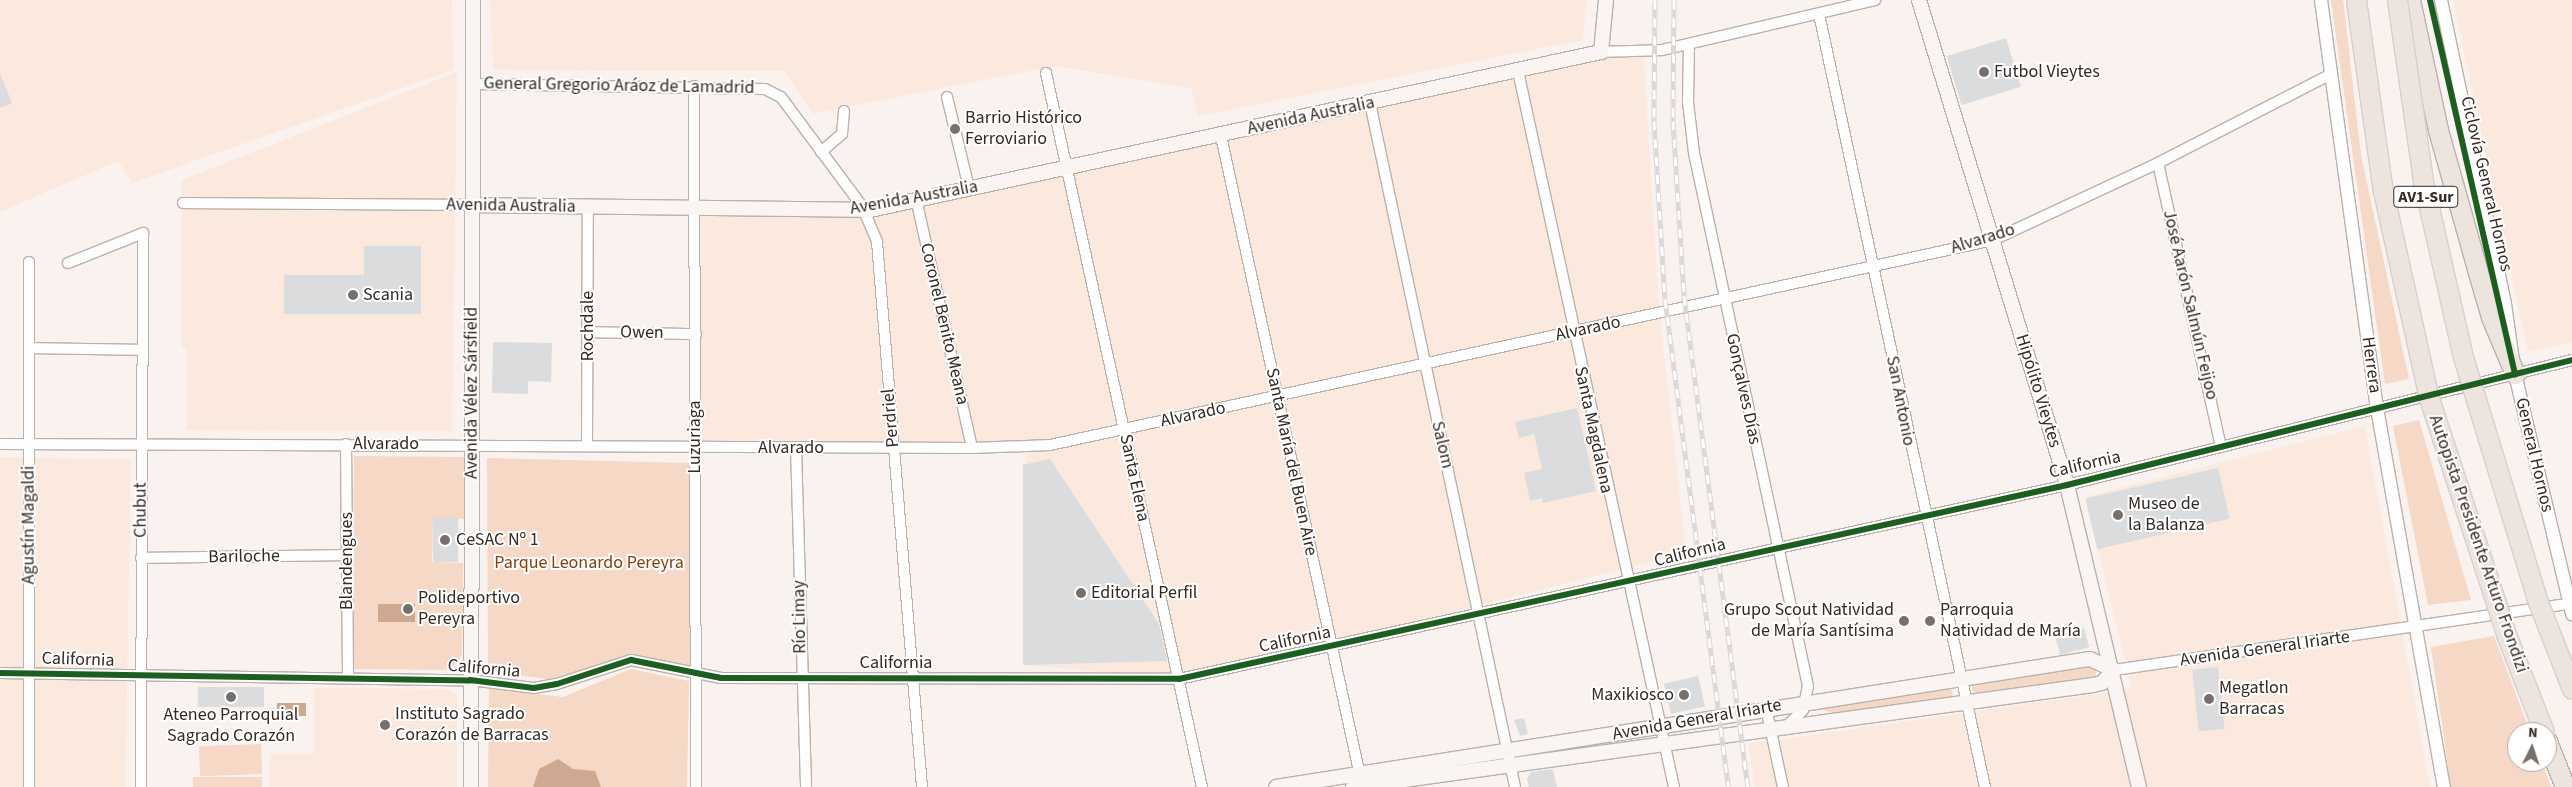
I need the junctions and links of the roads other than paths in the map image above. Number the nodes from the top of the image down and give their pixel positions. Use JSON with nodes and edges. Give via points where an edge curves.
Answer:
{"nodes":[{"id":1,"x":474,"y":0,"type":"edge"},
{"id":2,"x":1606,"y":0,"type":"edge"},
{"id":3,"x":1875,"y":0,"type":"edge"},
{"id":4,"x":1919,"y":0,"type":"edge"},
{"id":5,"x":2321,"y":0,"type":"edge"},
{"id":6,"x":2356,"y":0,"type":"edge"},
{"id":7,"x":2397,"y":0,"type":"edge"},
{"id":8,"x":2410,"y":0,"type":"edge"},
{"id":9,"x":2441,"y":0,"type":"edge"},
{"id":10,"x":1819,"y":14,"type":"junction"},
{"id":11,"x":1689,"y":44,"type":"junction"},
{"id":12,"x":1601,"y":52,"type":"junction"},
{"id":13,"x":1518,"y":71,"type":"junction"},
{"id":14,"x":1046,"y":73,"type":"dead end"},
{"id":15,"x":2331,"y":74,"type":"junction"},
{"id":16,"x":473,"y":84,"type":"junction"},
{"id":17,"x":694,"y":86,"type":"junction"},
{"id":18,"x":765,"y":89,"type":"joint"},
{"id":19,"x":947,"y":97,"type":"dead end"},
{"id":20,"x":1370,"y":103,"type":"junction"},
{"id":21,"x":844,"y":112,"type":"dead end"},
{"id":22,"x":1221,"y":136,"type":"junction"},
{"id":23,"x":821,"y":152,"type":"junction"},
{"id":24,"x":2158,"y":163,"type":"junction"},
{"id":25,"x":1067,"y":168,"type":"junction"},
{"id":26,"x":969,"y":188,"type":"junction"},
{"id":27,"x":916,"y":199,"type":"junction"},
{"id":28,"x":183,"y":203,"type":"dead end"},
{"id":29,"x":473,"y":205,"type":"junction"},
{"id":30,"x":588,"y":207,"type":"junction"},
{"id":31,"x":696,"y":208,"type":"junction"},
{"id":32,"x":865,"y":211,"type":"junction"},
{"id":33,"x":1993,"y":240,"type":"junction"},
{"id":34,"x":29,"y":262,"type":"dead end"},
{"id":35,"x":68,"y":263,"type":"dead end"},
{"id":36,"x":1874,"y":266,"type":"junction"},
{"id":37,"x":1724,"y":300,"type":"junction"},
{"id":38,"x":587,"y":332,"type":"junction"},
{"id":39,"x":1572,"y":333,"type":"junction"},
{"id":40,"x":696,"y":334,"type":"junction"},
{"id":41,"x":30,"y":348,"type":"junction"},
{"id":42,"x":143,"y":350,"type":"junction"},
{"id":43,"x":2572,"y":360,"type":"edge"},
{"id":44,"x":1424,"y":364,"type":"junction"},
{"id":45,"x":2515,"y":374,"type":"junction"},
{"id":46,"x":1277,"y":397,"type":"junction"},
{"id":47,"x":2377,"y":408,"type":"junction"},
{"id":48,"x":1124,"y":430,"type":"junction"},
{"id":49,"x":0,"y":444,"type":"edge"},
{"id":50,"x":29,"y":444,"type":"junction"},
{"id":51,"x":142,"y":444,"type":"junction"},
{"id":52,"x":346,"y":444,"type":"junction"},
{"id":53,"x":472,"y":444,"type":"junction"},
{"id":54,"x":587,"y":446,"type":"junction"},
{"id":55,"x":695,"y":447,"type":"junction"},
{"id":56,"x":2221,"y":447,"type":"junction"},
{"id":57,"x":796,"y":448,"type":"junction"},
{"id":58,"x":893,"y":448,"type":"junction"},
{"id":59,"x":972,"y":448,"type":"junction"},
{"id":60,"x":2067,"y":485,"type":"junction"},
{"id":61,"x":1924,"y":514,"type":"junction"},
{"id":62,"x":1776,"y":547,"type":"junction"},
{"id":63,"x":347,"y":555,"type":"junction"},
{"id":64,"x":141,"y":558,"type":"junction"},
{"id":65,"x":1627,"y":584,"type":"junction"},
{"id":66,"x":2571,"y":607,"type":"edge"},
{"id":67,"x":1480,"y":614,"type":"junction"},
{"id":68,"x":2416,"y":628,"type":"junction"},
{"id":69,"x":1331,"y":648,"type":"junction"},
{"id":70,"x":2114,"y":670,"type":"junction"},
{"id":71,"x":0,"y":673,"type":"edge"},
{"id":72,"x":30,"y":674,"type":"junction"},
{"id":73,"x":696,"y":675,"type":"junction"},
{"id":74,"x":141,"y":677,"type":"junction"},
{"id":75,"x":348,"y":677,"type":"junction"},
{"id":76,"x":802,"y":678,"type":"junction"},
{"id":77,"x":913,"y":678,"type":"junction"},
{"id":78,"x":1960,"y":678,"type":"junction"},
{"id":79,"x":1179,"y":679,"type":"junction"},
{"id":80,"x":470,"y":680,"type":"junction"},
{"id":81,"x":2572,"y":690,"type":"edge"},
{"id":82,"x":1808,"y":700,"type":"junction"},
{"id":83,"x":1966,"y":703,"type":"junction"},
{"id":84,"x":1766,"y":708,"type":"junction"},
{"id":85,"x":2540,"y":722,"type":"edge"},
{"id":86,"x":1788,"y":725,"type":"junction"},
{"id":87,"x":1660,"y":726,"type":"junction"},
{"id":88,"x":1770,"y":728,"type":"junction"},
{"id":89,"x":1664,"y":744,"type":"junction"},
{"id":90,"x":1508,"y":750,"type":"junction"},
{"id":91,"x":1511,"y":765,"type":"junction"},
{"id":92,"x":2557,"y":767,"type":"edge"},
{"id":93,"x":1359,"y":783,"type":"edge"},
{"id":94,"x":29,"y":787,"type":"edge"},
{"id":95,"x":140,"y":787,"type":"edge"},
{"id":96,"x":471,"y":787,"type":"edge"},
{"id":97,"x":696,"y":787,"type":"edge"},
{"id":98,"x":806,"y":787,"type":"edge"},
{"id":99,"x":922,"y":787,"type":"edge"},
{"id":100,"x":1202,"y":787,"type":"edge"},
{"id":101,"x":1276,"y":787,"type":"edge"},
{"id":102,"x":1515,"y":787,"type":"edge"},
{"id":103,"x":1674,"y":787,"type":"edge"},
{"id":104,"x":1783,"y":787,"type":"edge"},
{"id":105,"x":1985,"y":787,"type":"edge"},
{"id":106,"x":2139,"y":787,"type":"edge"},
{"id":107,"x":2444,"y":787,"type":"edge"},
{"id":108,"x":2565,"y":787,"type":"edge"}],
"edges":[{"from":1,"to":16,"type":"main road","name":"Avenida Vélez Sársfield"},
{"from":2,"to":12,"type":"main road"},
{"from":3,"to":10,"type":"street"},
{"from":4,"to":33,"type":"main road","name":"Hipólito Vieytes"},
{"from":5,"to":15,"type":"street","name":"Herrera"},
{"from":6,"to":85,"type":"highway","name":"Autopista Presidente Arturo Frondizi","number":"AV1-Sur","bridge":true,"via":[[2383,191],[2430,398],[2506,634]]},
{"from":7,"to":81,"type":"highway","number":"AV1-Sur","bridge":true,"via":[[2422,172],[2463,357],[2538,602]]},
{"from":8,"to":45,"type":"highway","via":[[2438,130],[2477,269],[2491,316]]},
{"from":9,"to":45,"type":"street","name":"General Hornos","via":[[2505,304]]},
{"from":10,"to":11,"type":"street"},
{"from":10,"to":36,"type":"street","name":"San Antonio"},
{"from":11,"to":12,"type":"street","via":[[1644,52]]},
{"from":11,"to":37,"type":"street","name":"Gonçalves Días","via":[[1690,133]]},
{"from":12,"to":13,"type":"main road","name":"Avenida Australia"},
{"from":13,"to":20,"type":"main road","name":"Avenida Australia"},
{"from":13,"to":39,"type":"street","name":"Santa Magdalena"},
{"from":14,"to":25,"type":"street","name":"Santa Elena"},
{"from":15,"to":24,"type":"street","name":"Alvarado"},
{"from":15,"to":47,"type":"street","name":"Herrera"},
{"from":16,"to":17,"type":"street","name":"General Gregorio Aráoz de Lamadrid"},
{"from":16,"to":29,"type":"main road","name":"Avenida Vélez Sársfield"},
{"from":17,"to":18,"type":"street","name":"General Gregorio Aráoz de Lamadrid"},
{"from":17,"to":31,"type":"street","name":"Luzuriaga"},
{"from":18,"to":23,"type":"street","name":"Perdriel","via":[[781,98]]},
{"from":19,"to":26,"type":"street"},
{"from":20,"to":22,"type":"main road","name":"Avenida Australia"},
{"from":20,"to":44,"type":"street","name":"Salom"},
{"from":21,"to":23,"type":"street","via":[[842,134]]},
{"from":22,"to":25,"type":"main road","name":"Avenida Australia"},
{"from":22,"to":46,"type":"street","name":"Santa María del Buen Aire"},
{"from":23,"to":32,"type":"street","name":"Perdriel"},
{"from":24,"to":33,"type":"street","name":"Alvarado"},
{"from":24,"to":56,"type":"street","name":"José Aarón Salmún Feijoo"},
{"from":25,"to":26,"type":"main road","name":"Avenida Australia"},
{"from":25,"to":48,"type":"street","name":"Santa Elena"},
{"from":26,"to":27,"type":"main road","name":"Avenida Australia"},
{"from":27,"to":32,"type":"main road","name":"Avenida Australia"},
{"from":27,"to":59,"type":"street","name":"Coronel Benito Meana"},
{"from":28,"to":29,"type":"street","name":"Avenida Australia"},
{"from":29,"to":30,"type":"main road","name":"Avenida Australia"},
{"from":29,"to":53,"type":"main road","name":"Avenida Vélez Sársfield"},
{"from":30,"to":31,"type":"main road","name":"Avenida Australia"},
{"from":30,"to":38,"type":"street","name":"Rochdale"},
{"from":31,"to":32,"type":"main road","name":"Avenida Australia"},
{"from":31,"to":40,"type":"street","name":"Luzuriaga"},
{"from":32,"to":58,"type":"street","name":"Perdriel","via":[[877,242]]},
{"from":33,"to":36,"type":"street","name":"Alvarado"},
{"from":33,"to":60,"type":"main road","name":"Hipólito Vieytes"},
{"from":34,"to":41,"type":"street","name":"Agustín Magaldi"},
{"from":35,"to":42,"type":"street","name":"Chubut","via":[[143,233]]},
{"from":36,"to":37,"type":"street","name":"Alvarado"},
{"from":36,"to":61,"type":"street","name":"San Antonio"},
{"from":37,"to":39,"type":"street","name":"Alvarado"},
{"from":37,"to":62,"type":"street","name":"Gonçalves Días"},
{"from":38,"to":40,"type":"street","name":"Owen"},
{"from":38,"to":54,"type":"street","name":"Rochdale"},
{"from":39,"to":44,"type":"street","name":"Alvarado"},
{"from":39,"to":65,"type":"street","name":"Santa Magdalena"},
{"from":40,"to":55,"type":"street","name":"Luzuriaga"},
{"from":41,"to":42,"type":"street"},
{"from":41,"to":50,"type":"street","name":"Agustín Magaldi"},
{"from":42,"to":51,"type":"street","name":"Chubut"},
{"from":43,"to":45,"type":"street","name":"California"},
{"from":44,"to":46,"type":"street","name":"Alvarado"},
{"from":44,"to":67,"type":"street","name":"Salom"},
{"from":45,"to":47,"type":"street","name":"California"},
{"from":45,"to":66,"type":"street","name":"General Hornos"},
{"from":46,"to":48,"type":"street","name":"Alvarado"},
{"from":46,"to":69,"type":"street","name":"Santa María del Buen Aire"},
{"from":47,"to":56,"type":"street","name":"California"},
{"from":47,"to":68,"type":"street","name":"Herrera"},
{"from":48,"to":59,"type":"street","name":"Alvarado","via":[[1042,446]]},
{"from":48,"to":79,"type":"street","name":"Santa Elena"},
{"from":49,"to":50,"type":"street","name":"Alvarado"},
{"from":50,"to":51,"type":"street","name":"Alvarado"},
{"from":50,"to":72,"type":"street","name":"Agustín Magaldi"},
{"from":51,"to":52,"type":"street","name":"Alvarado"},
{"from":51,"to":64,"type":"street","name":"Chubut"},
{"from":52,"to":53,"type":"street","name":"Alvarado"},
{"from":52,"to":63,"type":"street","name":"Blandengues"},
{"from":53,"to":54,"type":"street","name":"Alvarado"},
{"from":53,"to":80,"type":"main road","name":"Avenida Vélez Sársfield"},
{"from":54,"to":55,"type":"street","name":"Alvarado"},
{"from":55,"to":57,"type":"street","name":"Alvarado"},
{"from":55,"to":73,"type":"street","name":"Luzuriaga"},
{"from":56,"to":60,"type":"street","name":"California"},
{"from":57,"to":58,"type":"street","name":"Alvarado"},
{"from":57,"to":76,"type":"street","name":"Río Limay"},
{"from":58,"to":59,"type":"street","name":"Alvarado"},
{"from":58,"to":77,"type":"street","name":"Perdriel"},
{"from":60,"to":61,"type":"street","name":"California"},
{"from":60,"to":70,"type":"main road","name":"Hipólito Vieytes"},
{"from":61,"to":62,"type":"street","name":"California"},
{"from":61,"to":78,"type":"street","name":"San Antonio"},
{"from":62,"to":65,"type":"street","name":"California"},
{"from":62,"to":82,"type":"street","name":"Gonçalves Días"},
{"from":63,"to":64,"type":"street","name":"Bariloche"},
{"from":63,"to":75,"type":"street","name":"Blandengues"},
{"from":64,"to":74,"type":"street","name":"Chubut"},
{"from":65,"to":67,"type":"street","name":"California"},
{"from":65,"to":87,"type":"street","name":"Santa Magdalena"},
{"from":66,"to":68,"type":"street","name":"Avenida General Iriarte"},
{"from":67,"to":69,"type":"street","name":"California"},
{"from":67,"to":90,"type":"street","name":"Salom"},
{"from":68,"to":70,"type":"street","name":"Avenida General Iriarte"},
{"from":68,"to":107,"type":"street","name":"Herrera"},
{"from":69,"to":79,"type":"street","name":"California"},
{"from":69,"to":93,"type":"street","name":"Santa María del Buen Aire"},
{"from":70,"to":78,"type":"main road","name":"Avenida General Iriarte","via":[[2090,658]]},
{"from":70,"to":83,"type":"main road","name":"Avenida General Iriarte","via":[[2102,683]]},
{"from":70,"to":106,"type":"main road","name":"Hipólito Vieytes"},
{"from":71,"to":72,"type":"street","name":"California"},
{"from":72,"to":74,"type":"street","name":"California"},
{"from":72,"to":94,"type":"street","name":"Agustín Magaldi"},
{"from":73,"to":76,"type":"street","name":"California"},
{"from":73,"to":80,"type":"street","name":"California","via":[[627,660],[541,687]]},
{"from":73,"to":97,"type":"street","name":"Luzuriaga"},
{"from":74,"to":75,"type":"street","name":"California"},
{"from":74,"to":95,"type":"street","name":"Chubut"},
{"from":75,"to":80,"type":"street","name":"California"},
{"from":76,"to":77,"type":"street","name":"California"},
{"from":76,"to":98,"type":"street","name":"Río Limay"},
{"from":77,"to":79,"type":"street","name":"California"},
{"from":77,"to":99,"type":"street","name":"Perdriel"},
{"from":78,"to":82,"type":"main road","name":"Avenida General Iriarte"},
{"from":78,"to":83,"type":"street","name":"San Antonio"},
{"from":79,"to":100,"type":"street","name":"Santa Elena"},
{"from":80,"to":96,"type":"main road","name":"Avenida Vélez Sársfield"},
{"from":82,"to":84,"type":"main road","name":"Avenida General Iriarte"},
{"from":82,"to":86,"type":"street","via":[[1799,716]]},
{"from":83,"to":86,"type":"main road","name":"Avenida General Iriarte"},
{"from":83,"to":105,"type":"street","name":"San Antonio"},
{"from":84,"to":87,"type":"main road","name":"Avenida General Iriarte"},
{"from":84,"to":88,"type":"street"},
{"from":86,"to":88,"type":"main road","name":"Avenida General Iriarte"},
{"from":87,"to":89,"type":"street","name":"Santa Magdalena"},
{"from":87,"to":90,"type":"main road","name":"Avenida General Iriarte"},
{"from":88,"to":89,"type":"main road","name":"Avenida General Iriarte"},
{"from":88,"to":104,"type":"street"},
{"from":89,"to":91,"type":"main road","name":"Avenida General Iriarte"},
{"from":89,"to":103,"type":"street","name":"Santa Magdalena"},
{"from":90,"to":91,"type":"street","name":"Salom"},
{"from":90,"to":93,"type":"main road","name":"Avenida General Iriarte"},
{"from":91,"to":93,"type":"main road","name":"Avenida General Iriarte"},
{"from":91,"to":102,"type":"street","name":"Salom"},
{"from":92,"to":108,"type":"highway"},
{"from":93,"to":101,"type":"main road","name":"Avenida General Iriarte"}]}
